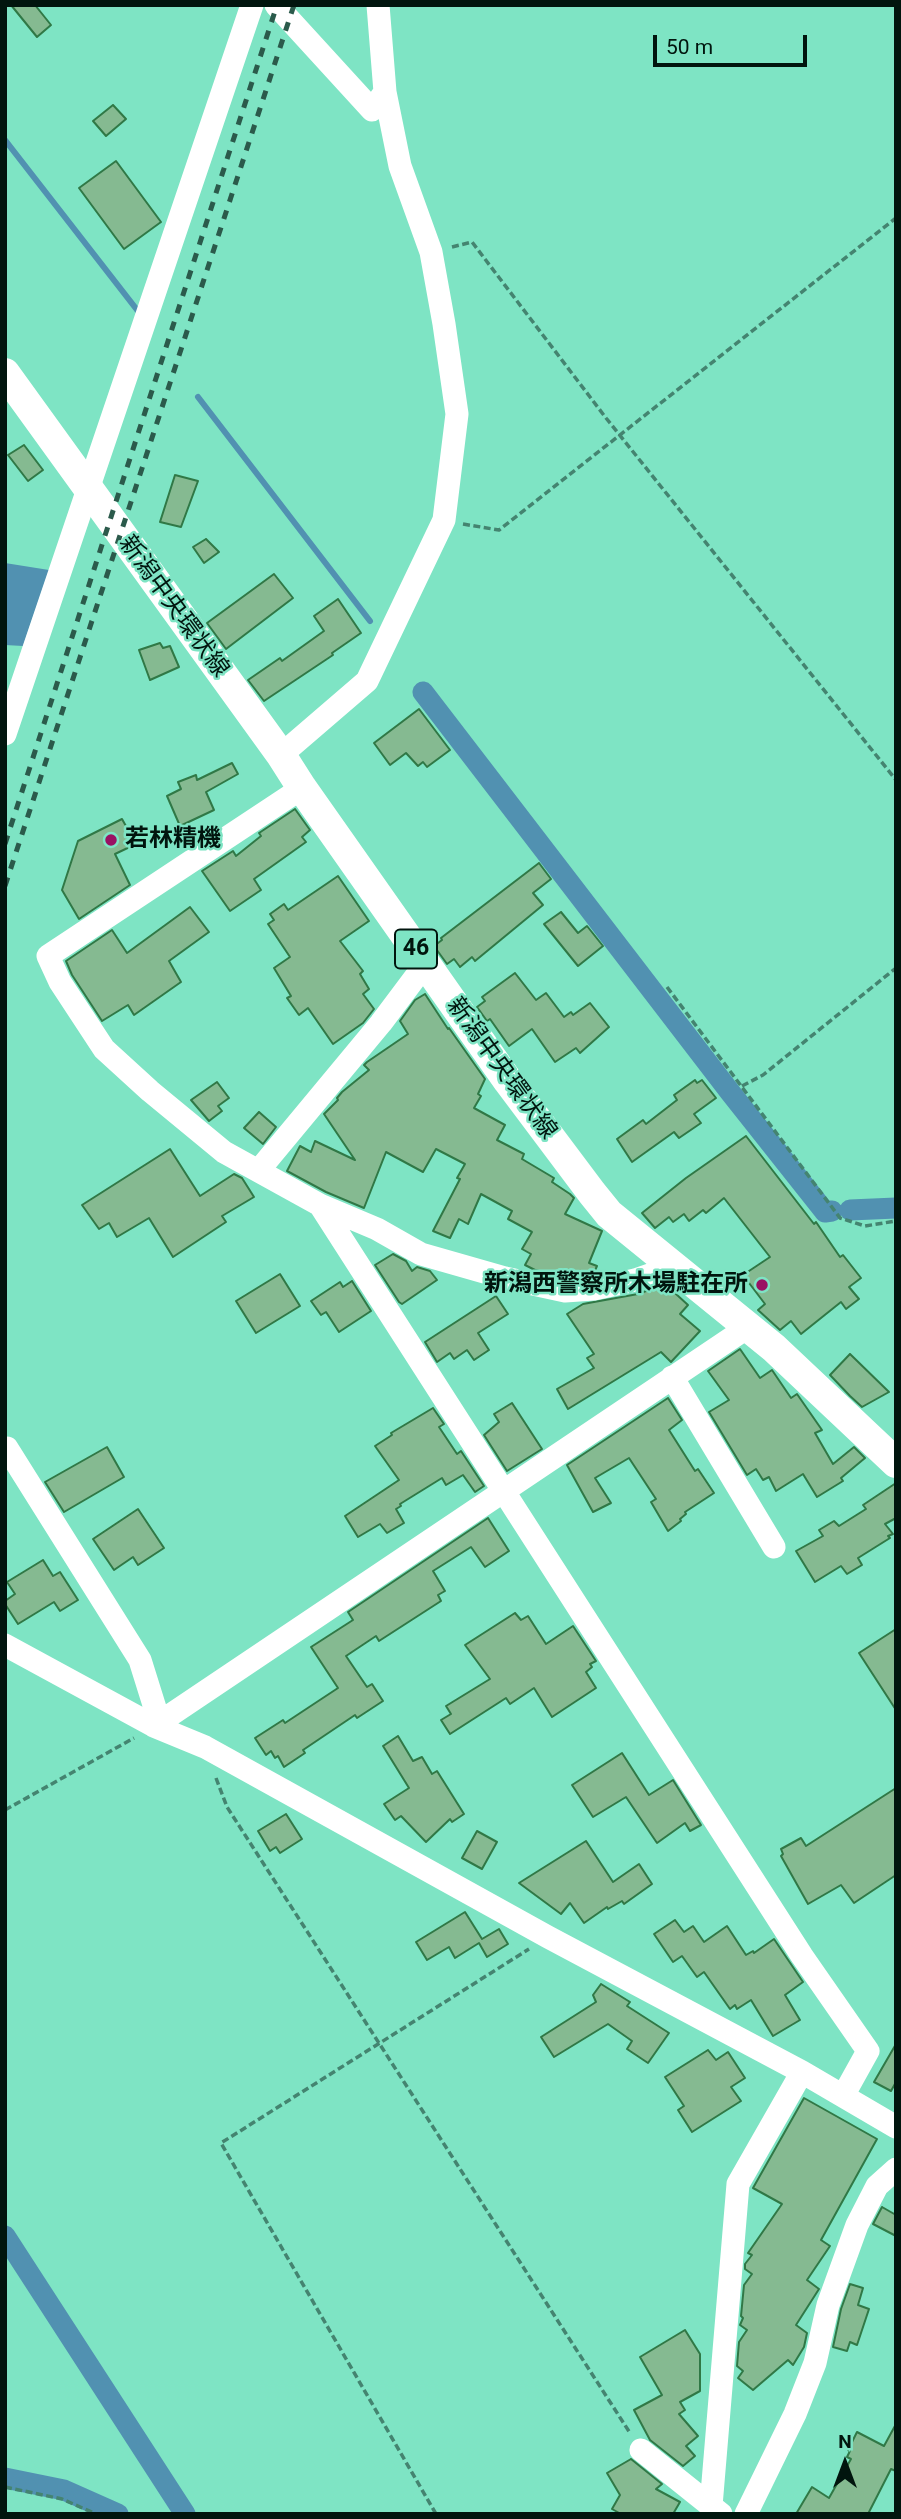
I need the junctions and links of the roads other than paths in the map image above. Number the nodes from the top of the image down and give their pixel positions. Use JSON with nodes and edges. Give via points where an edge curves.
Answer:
{"nodes":[{"id":1,"x":252,"y":5,"type":"edge"},
{"id":2,"x":276,"y":5,"type":"edge"},
{"id":3,"x":378,"y":5,"type":"edge"},
{"id":4,"x":385,"y":92,"type":"junction"},
{"id":5,"x":5,"y":373,"type":"edge"},
{"id":6,"x":88,"y":491,"type":"junction"},
{"id":7,"x":5,"y":734,"type":"edge"},
{"id":8,"x":281,"y":755,"type":"junction"},
{"id":9,"x":302,"y":788,"type":"junction"},
{"id":10,"x":426,"y":963,"type":"junction"},
{"id":11,"x":259,"y":1170,"type":"junction"},
{"id":12,"x":320,"y":1205,"type":"junction"},
{"id":13,"x":675,"y":1266,"type":"junction"},
{"id":14,"x":748,"y":1327,"type":"junction"},
{"id":15,"x":673,"y":1377,"type":"junction"},
{"id":16,"x":7,"y":1448,"type":"dead end"},
{"id":17,"x":896,"y":1462,"type":"edge"},
{"id":18,"x":504,"y":1490,"type":"junction"},
{"id":19,"x":774,"y":1547,"type":"dead end"},
{"id":20,"x":5,"y":1645,"type":"edge"},
{"id":21,"x":154,"y":1726,"type":"junction"},
{"id":22,"x":802,"y":2072,"type":"junction"},
{"id":23,"x":843,"y":2096,"type":"junction"},
{"id":24,"x":896,"y":2127,"type":"edge"},
{"id":25,"x":896,"y":2169,"type":"edge"},
{"id":26,"x":641,"y":2450,"type":"road end"},
{"id":27,"x":716,"y":2510,"type":"edge"},
{"id":28,"x":746,"y":2514,"type":"edge"}],
"edges":[{"from":1,"to":6,"type":"street"},
{"from":2,"to":4,"type":"street","via":[[372,110]]},
{"from":3,"to":4,"type":"street"},
{"from":4,"to":8,"type":"street","via":[[400,166],[431,252],[457,414],[444,520],[367,681]]},
{"from":5,"to":6,"type":"main road","name":"新潟中央環状線","number":"46"},
{"from":6,"to":7,"type":"street"},
{"from":6,"to":8,"type":"main road","name":"新潟中央環状線","number":"46"},
{"from":8,"to":9,"type":"main road","name":"新潟中央環状線","number":"46"},
{"from":9,"to":10,"type":"main road","name":"新潟中央環状線","number":"46"},
{"from":9,"to":11,"type":"street","via":[[48,956],[104,1049],[224,1152]]},
{"from":10,"to":11,"type":"street"},
{"from":10,"to":13,"type":"main road","name":"新潟中央環状線","number":"46","via":[[609,1214]]},
{"from":11,"to":12,"type":"street"},
{"from":12,"to":13,"type":"street","via":[[421,1254],[565,1291],[635,1280]]},
{"from":12,"to":18,"type":"street"},
{"from":13,"to":14,"type":"main road","name":"新潟中央環状線","number":"46"},
{"from":14,"to":15,"type":"street"},
{"from":14,"to":17,"type":"main road","name":"新潟中央環状線","number":"46"},
{"from":15,"to":18,"type":"street"},
{"from":15,"to":19,"type":"street"},
{"from":16,"to":21,"type":"street","via":[[140,1660],[155,1708]]},
{"from":18,"to":21,"type":"street"},
{"from":18,"to":23,"type":"street","via":[[802,1956],[868,2051]]},
{"from":20,"to":21,"type":"street"},
{"from":21,"to":22,"type":"street","via":[[205,1747]]},
{"from":22,"to":23,"type":"street"},
{"from":22,"to":27,"type":"street","via":[[738,2184]]},
{"from":23,"to":24,"type":"street"},
{"from":25,"to":28,"type":"street","via":[[877,2186],[857,2225],[828,2305],[815,2363]]},
{"from":26,"to":27,"type":"street"}]}
